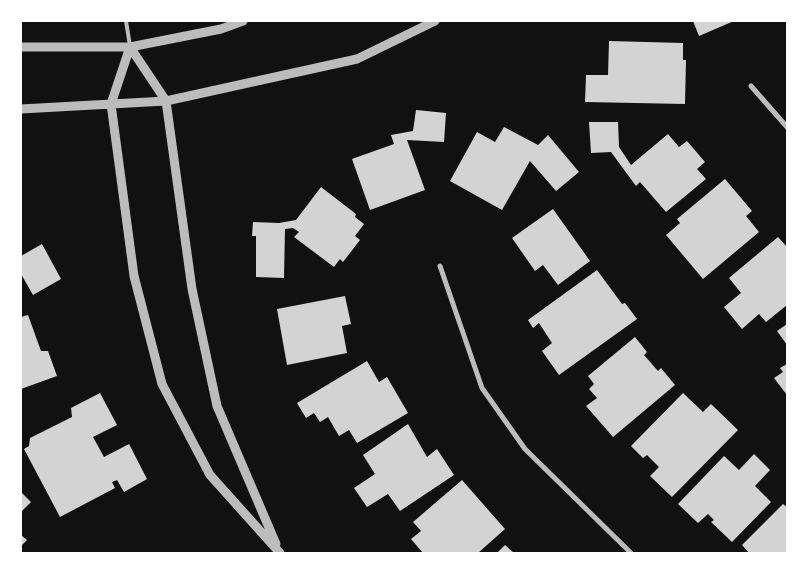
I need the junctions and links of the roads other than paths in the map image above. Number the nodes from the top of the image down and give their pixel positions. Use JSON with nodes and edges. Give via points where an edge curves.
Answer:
{"nodes":[{"id":1,"x":126,"y":21,"type":"edge"},
{"id":2,"x":243,"y":21,"type":"edge"},
{"id":3,"x":435,"y":21,"type":"edge"},
{"id":4,"x":130,"y":47,"type":"junction"},
{"id":5,"x":21,"y":48,"type":"edge"},
{"id":6,"x":751,"y":86,"type":"dead end"},
{"id":7,"x":166,"y":101,"type":"junction"},
{"id":8,"x":111,"y":104,"type":"junction"},
{"id":9,"x":21,"y":108,"type":"edge"},
{"id":10,"x":787,"y":127,"type":"edge"},
{"id":11,"x":440,"y":266,"type":"dead end"},
{"id":12,"x":279,"y":552,"type":"edge"},
{"id":13,"x":631,"y":553,"type":"edge"}],
"edges":[{"from":1,"to":4,"type":"lane"},
{"from":2,"to":4,"type":"street","via":[[221,29]]},
{"from":3,"to":7,"type":"street","via":[[357,59]]},
{"from":4,"to":5,"type":"street"},
{"from":4,"to":7,"type":"street"},
{"from":4,"to":8,"type":"street"},
{"from":6,"to":10,"type":"street"},
{"from":7,"to":8,"type":"street"},
{"from":7,"to":12,"type":"street","via":[[192,289],[217,406]]},
{"from":8,"to":9,"type":"street"},
{"from":8,"to":12,"type":"street","via":[[134,276],[162,384],[210,475]]},
{"from":11,"to":13,"type":"street","via":[[482,388],[525,449]]}]}
